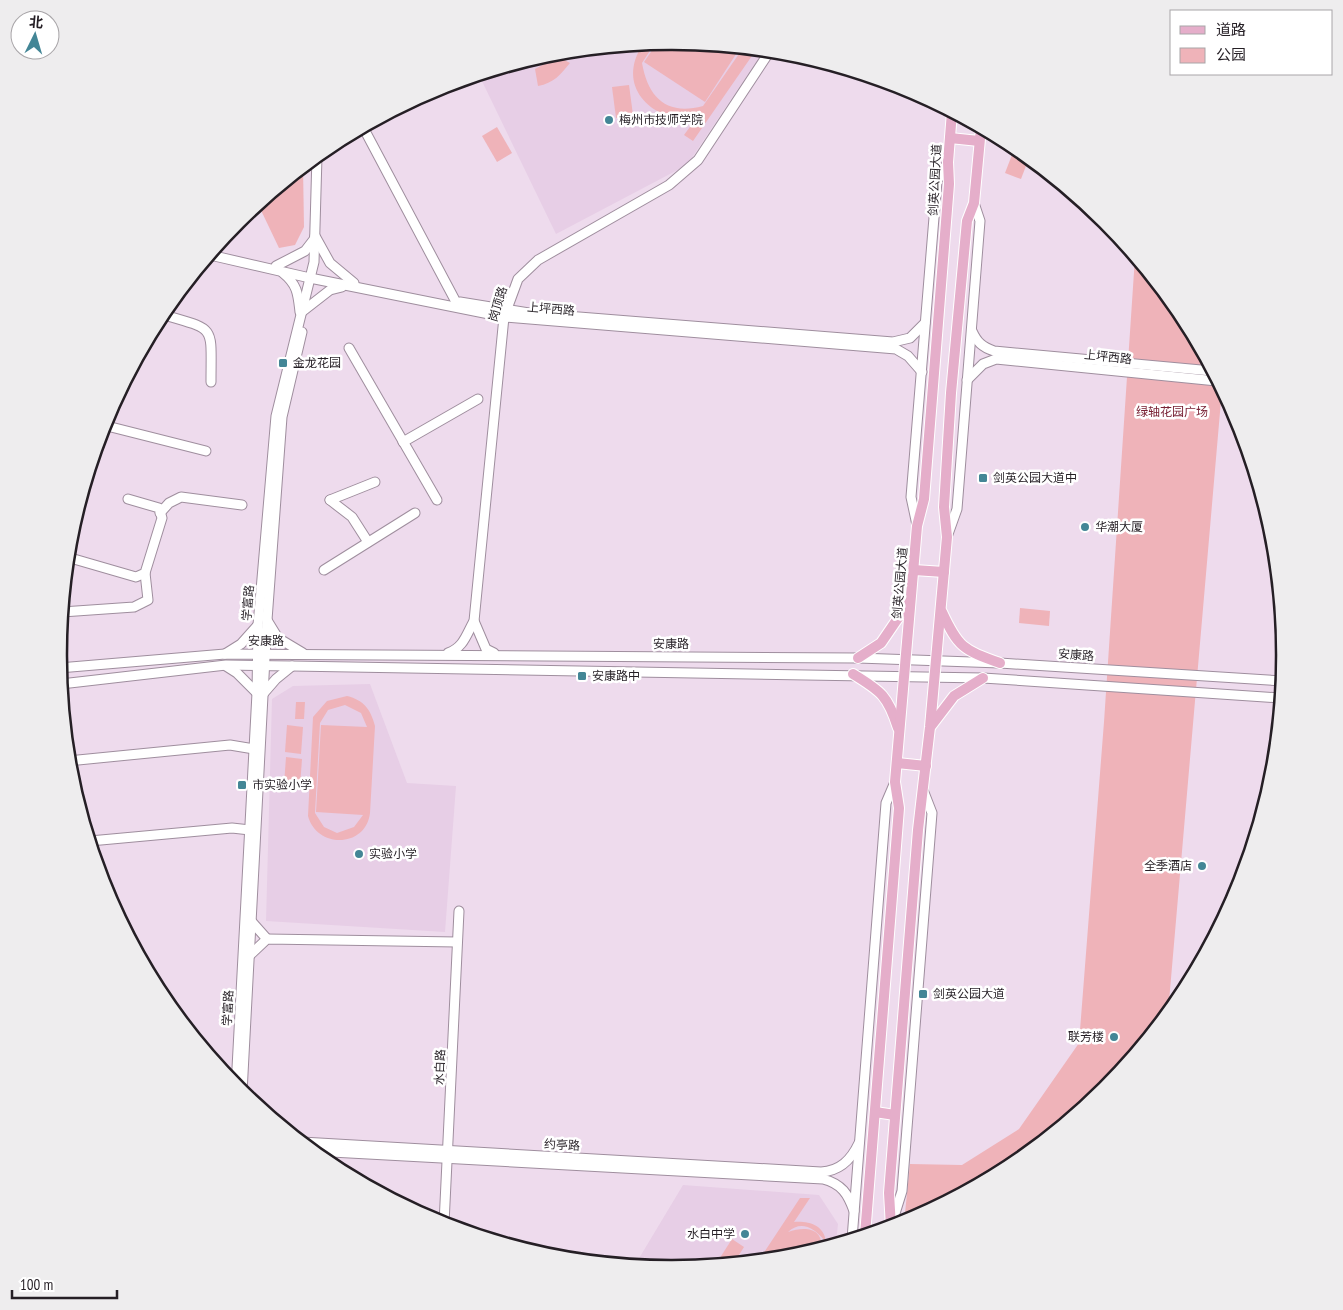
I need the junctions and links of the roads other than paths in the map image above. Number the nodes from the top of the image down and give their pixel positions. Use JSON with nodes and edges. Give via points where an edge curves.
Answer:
{"nodes":[{"id":1,"x":766,"y":58,"type":"edge"},
{"id":2,"x":951,"y":119,"type":"edge"},
{"id":3,"x":366,"y":133,"type":"edge"},
{"id":4,"x":980,"y":134,"type":"edge"},
{"id":5,"x":950,"y":138,"type":"junction"},
{"id":6,"x":979,"y":141,"type":"junction"},
{"id":7,"x":948,"y":162,"type":"junction"},
{"id":8,"x":317,"y":165,"type":"edge"},
{"id":9,"x":974,"y":203,"type":"junction"},
{"id":10,"x":315,"y":237,"type":"junction"},
{"id":11,"x":220,"y":253,"type":"edge"},
{"id":12,"x":217,"y":256,"type":"edge"},
{"id":13,"x":279,"y":269,"type":"junction"},
{"id":14,"x":313,"y":277,"type":"junction"},
{"id":15,"x":350,"y":284,"type":"junction"},
{"id":16,"x":456,"y":302,"type":"junction"},
{"id":17,"x":302,"y":314,"type":"junction"},
{"id":18,"x":506,"y":314,"type":"junction"},
{"id":19,"x":170,"y":317,"type":"edge"},
{"id":20,"x":925,"y":323,"type":"junction"},
{"id":21,"x":971,"y":328,"type":"junction"},
{"id":22,"x":895,"y":346,"type":"junction"},
{"id":23,"x":349,"y":348,"type":"dead end"},
{"id":24,"x":995,"y":355,"type":"junction"},
{"id":25,"x":1205,"y":370,"type":"edge"},
{"id":26,"x":922,"y":372,"type":"junction"},
{"id":27,"x":966,"y":380,"type":"junction"},
{"id":28,"x":1210,"y":380,"type":"edge"},
{"id":29,"x":211,"y":382,"type":"dead end"},
{"id":30,"x":478,"y":399,"type":"dead end"},
{"id":31,"x":112,"y":426,"type":"edge"},
{"id":32,"x":404,"y":442,"type":"junction"},
{"id":33,"x":206,"y":450,"type":"dead end"},
{"id":34,"x":375,"y":482,"type":"dead end"},
{"id":35,"x":128,"y":499,"type":"dead end"},
{"id":36,"x":437,"y":500,"type":"dead end"},
{"id":37,"x":242,"y":505,"type":"dead end"},
{"id":38,"x":160,"y":513,"type":"junction"},
{"id":39,"x":415,"y":513,"type":"dead end"},
{"id":40,"x":917,"y":526,"type":"junction"},
{"id":41,"x":947,"y":537,"type":"junction"},
{"id":42,"x":368,"y":542,"type":"junction"},
{"id":43,"x":75,"y":559,"type":"edge"},
{"id":44,"x":324,"y":570,"type":"dead end"},
{"id":45,"x":914,"y":570,"type":"junction"},
{"id":46,"x":145,"y":572,"type":"junction"},
{"id":47,"x":944,"y":572,"type":"junction"},
{"id":48,"x":911,"y":599,"type":"junction"},
{"id":49,"x":68,"y":612,"type":"edge"},
{"id":50,"x":941,"y":612,"type":"junction"},
{"id":51,"x":267,"y":620,"type":"junction"},
{"id":52,"x":474,"y":621,"type":"junction"},
{"id":53,"x":258,"y":625,"type":"junction"},
{"id":54,"x":226,"y":654,"type":"junction"},
{"id":55,"x":262,"y":654,"type":"junction"},
{"id":56,"x":303,"y":654,"type":"junction"},
{"id":57,"x":334,"y":654,"type":"junction"},
{"id":58,"x":445,"y":655,"type":"junction"},
{"id":59,"x":498,"y":655,"type":"junction"},
{"id":60,"x":858,"y":658,"type":"junction"},
{"id":61,"x":906,"y":660,"type":"junction"},
{"id":62,"x":936,"y":661,"type":"junction"},
{"id":63,"x":1000,"y":663,"type":"junction"},
{"id":64,"x":265,"y":665,"type":"junction"},
{"id":65,"x":226,"y":666,"type":"junction"},
{"id":66,"x":292,"y":666,"type":"junction"},
{"id":67,"x":334,"y":666,"type":"junction"},
{"id":68,"x":67,"y":667,"type":"edge"},
{"id":69,"x":853,"y":674,"type":"junction"},
{"id":70,"x":904,"y":676,"type":"junction"},
{"id":71,"x":935,"y":677,"type":"junction"},
{"id":72,"x":983,"y":678,"type":"junction"},
{"id":73,"x":1275,"y":681,"type":"edge"},
{"id":74,"x":68,"y":683,"type":"edge"},
{"id":75,"x":260,"y":694,"type":"junction"},
{"id":76,"x":1275,"y":698,"type":"edge"},
{"id":77,"x":930,"y":727,"type":"junction"},
{"id":78,"x":900,"y":732,"type":"junction"},
{"id":79,"x":254,"y":749,"type":"junction"},
{"id":80,"x":76,"y":760,"type":"edge"},
{"id":81,"x":897,"y":762,"type":"junction"},
{"id":82,"x":926,"y":766,"type":"junction"},
{"id":83,"x":895,"y":782,"type":"junction"},
{"id":84,"x":924,"y":790,"type":"junction"},
{"id":85,"x":250,"y":830,"type":"junction"},
{"id":86,"x":96,"y":840,"type":"edge"},
{"id":87,"x":458,"y":911,"type":"dead end"},
{"id":88,"x":251,"y":921,"type":"junction"},
{"id":89,"x":267,"y":939,"type":"junction"},
{"id":90,"x":457,"y":942,"type":"junction"},
{"id":91,"x":249,"y":956,"type":"junction"},
{"id":92,"x":237,"y":1075,"type":"edge"},
{"id":93,"x":243,"y":1081,"type":"edge"},
{"id":94,"x":875,"y":1112,"type":"junction"},
{"id":95,"x":895,"y":1115,"type":"junction"},
{"id":96,"x":314,"y":1143,"type":"edge"},
{"id":97,"x":860,"y":1144,"type":"junction"},
{"id":98,"x":326,"y":1151,"type":"edge"},
{"id":99,"x":449,"y":1155,"type":"junction"},
{"id":100,"x":822,"y":1176,"type":"junction"},
{"id":101,"x":854,"y":1211,"type":"junction"},
{"id":102,"x":445,"y":1216,"type":"edge"},
{"id":103,"x":894,"y":1218,"type":"edge"},
{"id":104,"x":891,"y":1219,"type":"edge"},
{"id":105,"x":866,"y":1228,"type":"edge"},
{"id":106,"x":853,"y":1232,"type":"edge"}],
"edges":[{"from":1,"to":18,"type":"street","name":"岗顶路","via":[[698,160],[669,185],[538,260],[518,279]]},
{"from":2,"to":5,"type":"main road","name":"剑英公园大道"},
{"from":3,"to":16,"type":"street"},
{"from":4,"to":6,"type":"main road"},
{"from":5,"to":6,"type":"main road"},
{"from":5,"to":7,"type":"main road","name":"剑英公园大道"},
{"from":6,"to":9,"type":"main road"},
{"from":7,"to":20,"type":"street","via":[[937,181]]},
{"from":7,"to":40,"type":"main road","name":"剑英公园大道","via":[[949,184],[924,499]]},
{"from":8,"to":10,"type":"street","name":"学富路"},
{"from":9,"to":21,"type":"street","via":[[980,222]]},
{"from":9,"to":41,"type":"main road","via":[[967,221],[951,392],[944,507]]},
{"from":10,"to":13,"type":"street","via":[[305,251]]},
{"from":10,"to":14,"type":"street","name":"学富路"},
{"from":10,"to":15,"type":"street","via":[[330,263]]},
{"from":11,"to":13,"type":"street","name":"上坪西路"},
{"from":12,"to":13,"type":"street","name":"上坪西路"},
{"from":13,"to":14,"type":"street","name":"上坪西路"},
{"from":13,"to":17,"type":"street","via":[[299,292]]},
{"from":14,"to":15,"type":"street","name":"上坪西路"},
{"from":14,"to":17,"type":"street","name":"学富路"},
{"from":14,"to":51,"type":"street","name":"学富路","via":[[282,417]]},
{"from":15,"to":16,"type":"street","name":"上坪西路"},
{"from":15,"to":17,"type":"street","via":[[330,290]]},
{"from":15,"to":18,"type":"street","name":"上坪西路"},
{"from":16,"to":18,"type":"street","name":"上坪西路"},
{"from":17,"to":53,"type":"street","name":"学富路","via":[[276,416]]},
{"from":18,"to":22,"type":"street","name":"上坪西路"},
{"from":18,"to":52,"type":"street","name":"岗顶路"},
{"from":19,"to":29,"type":"street","via":[[205,327],[208,331],[211,336]]},
{"from":20,"to":22,"type":"street","via":[[910,338]]},
{"from":20,"to":26,"type":"street"},
{"from":21,"to":24,"type":"street","via":[[980,344]]},
{"from":21,"to":27,"type":"street"},
{"from":22,"to":26,"type":"street"},
{"from":23,"to":32,"type":"street"},
{"from":24,"to":25,"type":"street","name":"上坪西路"},
{"from":24,"to":27,"type":"street"},
{"from":24,"to":28,"type":"street","name":"上坪西路"},
{"from":26,"to":40,"type":"street","via":[[912,497]]},
{"from":27,"to":41,"type":"street","via":[[957,509]]},
{"from":30,"to":32,"type":"street"},
{"from":31,"to":33,"type":"street"},
{"from":32,"to":36,"type":"street"},
{"from":34,"to":42,"type":"street","via":[[330,500],[352,517]]},
{"from":35,"to":38,"type":"street","via":[[159,508]]},
{"from":37,"to":38,"type":"street","via":[[181,497]]},
{"from":38,"to":46,"type":"street","via":[[162,518]]},
{"from":39,"to":42,"type":"street"},
{"from":40,"to":45,"type":"main road","name":"剑英公园大道"},
{"from":41,"to":47,"type":"main road"},
{"from":42,"to":44,"type":"street"},
{"from":43,"to":46,"type":"street","via":[[136,577]]},
{"from":45,"to":47,"type":"main road"},
{"from":45,"to":48,"type":"main road","name":"剑英公园大道"},
{"from":46,"to":49,"type":"street","via":[[148,600],[134,607]]},
{"from":47,"to":50,"type":"main road"},
{"from":48,"to":60,"type":"main road","via":[[890,634]]},
{"from":48,"to":61,"type":"main road","name":"剑英公园大道"},
{"from":50,"to":62,"type":"main road"},
{"from":50,"to":63,"type":"main road","via":[[958,643],[972,654]]},
{"from":51,"to":55,"type":"street","name":"学富路"},
{"from":51,"to":56,"type":"street","via":[[278,638]]},
{"from":52,"to":58,"type":"street","via":[[458,650]]},
{"from":52,"to":59,"type":"street","via":[[486,649]]},
{"from":53,"to":54,"type":"street","via":[[241,644]]},
{"from":53,"to":55,"type":"street","name":"学富路"},
{"from":54,"to":55,"type":"street","name":"安康路"},
{"from":54,"to":68,"type":"street","name":"安康路"},
{"from":55,"to":56,"type":"street","name":"安康路"},
{"from":55,"to":64,"type":"street","name":"学富路"},
{"from":55,"to":75,"type":"street","name":"学富路"},
{"from":56,"to":57,"type":"street","name":"安康路"},
{"from":57,"to":58,"type":"street","name":"安康路"},
{"from":57,"to":67,"type":"street"},
{"from":58,"to":59,"type":"street","name":"安康路"},
{"from":59,"to":60,"type":"street","name":"安康路"},
{"from":60,"to":61,"type":"street","name":"安康路"},
{"from":61,"to":62,"type":"street","name":"安康路"},
{"from":61,"to":70,"type":"main road","name":"剑英公园大道"},
{"from":62,"to":63,"type":"street","name":"安康路"},
{"from":62,"to":71,"type":"main road"},
{"from":63,"to":73,"type":"street","name":"安康路"},
{"from":64,"to":65,"type":"street","name":"安康路"},
{"from":64,"to":66,"type":"street","name":"安康路"},
{"from":64,"to":75,"type":"street","name":"学富路"},
{"from":65,"to":74,"type":"street","name":"安康路"},
{"from":65,"to":75,"type":"street"},
{"from":66,"to":67,"type":"street","name":"安康路"},
{"from":66,"to":75,"type":"street"},
{"from":67,"to":69,"type":"street","name":"安康路"},
{"from":69,"to":70,"type":"street","name":"安康路"},
{"from":69,"to":78,"type":"main road","via":[[875,687],[888,700]]},
{"from":70,"to":71,"type":"street","name":"安康路"},
{"from":70,"to":78,"type":"main road","name":"剑英公园大道"},
{"from":71,"to":72,"type":"street","name":"安康路"},
{"from":71,"to":77,"type":"main road"},
{"from":72,"to":76,"type":"street","name":"安康路"},
{"from":72,"to":77,"type":"main road","via":[[954,696]]},
{"from":75,"to":79,"type":"street","name":"学富路"},
{"from":75,"to":88,"type":"street","name":"学富路"},
{"from":77,"to":82,"type":"main road"},
{"from":78,"to":81,"type":"main road","name":"剑英公园大道"},
{"from":79,"to":80,"type":"street","via":[[230,745]]},
{"from":79,"to":85,"type":"street","name":"学富路"},
{"from":81,"to":82,"type":"main road"},
{"from":81,"to":83,"type":"main road","name":"剑英公园大道"},
{"from":82,"to":84,"type":"main road"},
{"from":83,"to":94,"type":"main road","name":"剑英公园大道","via":[[899,808]]},
{"from":83,"to":97,"type":"street","via":[[886,803]]},
{"from":84,"to":95,"type":"main road","via":[[917,840]]},
{"from":84,"to":103,"type":"street","via":[[932,813],[902,1191]]},
{"from":85,"to":86,"type":"street","via":[[232,828]]},
{"from":85,"to":92,"type":"street","name":"学富路"},
{"from":87,"to":90,"type":"street","name":"水白路"},
{"from":88,"to":89,"type":"street"},
{"from":88,"to":91,"type":"street","name":"学富路"},
{"from":89,"to":90,"type":"street"},
{"from":89,"to":91,"type":"street"},
{"from":90,"to":99,"type":"street","name":"水白路"},
{"from":91,"to":93,"type":"street","name":"学富路"},
{"from":94,"to":95,"type":"main road"},
{"from":94,"to":105,"type":"main road","name":"剑英公园大道"},
{"from":95,"to":104,"type":"main road","via":[[889,1193]]},
{"from":96,"to":99,"type":"street","name":"约亭路"},
{"from":97,"to":100,"type":"street","via":[[844,1164]]},
{"from":97,"to":101,"type":"street"},
{"from":98,"to":99,"type":"street","name":"约亭路"},
{"from":99,"to":100,"type":"street","name":"约亭路"},
{"from":99,"to":102,"type":"street","name":"水白路"},
{"from":100,"to":101,"type":"street","via":[[841,1187]]},
{"from":101,"to":106,"type":"street"}]}
